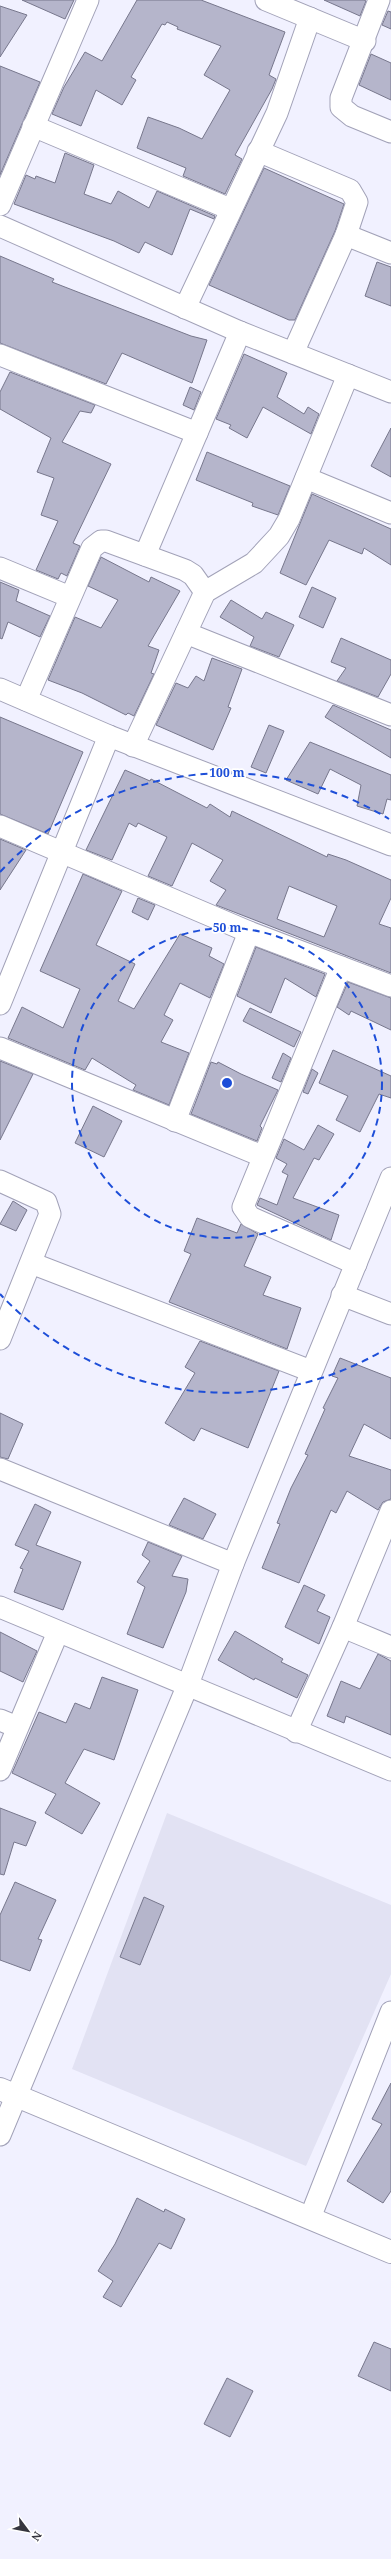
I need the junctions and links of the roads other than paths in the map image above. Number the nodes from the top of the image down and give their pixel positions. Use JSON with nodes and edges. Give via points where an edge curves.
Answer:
{"nodes":[{"id":1,"x":88,"y":0,"type":"edge"},
{"id":2,"x":266,"y":0,"type":"edge"},
{"id":3,"x":379,"y":0,"type":"edge"},
{"id":4,"x":310,"y":18,"type":"junction"},
{"id":5,"x":365,"y":40,"type":"junction"},
{"id":6,"x":33,"y":126,"type":"junction"},
{"id":7,"x":391,"y":132,"type":"edge"},
{"id":8,"x":258,"y":151,"type":"junction"},
{"id":9,"x":0,"y":205,"type":"edge"},
{"id":10,"x":230,"y":209,"type":"junction"},
{"id":11,"x":0,"y":226,"type":"edge"},
{"id":12,"x":346,"y":235,"type":"junction"},
{"id":13,"x":391,"y":253,"type":"edge"},
{"id":14,"x":185,"y":308,"type":"junction"},
{"id":15,"x":240,"y":332,"type":"junction"},
{"id":16,"x":293,"y":353,"type":"junction"},
{"id":17,"x":0,"y":355,"type":"edge"},
{"id":18,"x":348,"y":375,"type":"junction"},
{"id":19,"x":391,"y":392,"type":"edge"},
{"id":20,"x":196,"y":433,"type":"junction"},
{"id":21,"x":306,"y":478,"type":"junction"},
{"id":22,"x":391,"y":513,"type":"edge"},
{"id":23,"x":146,"y":555,"type":"junction"},
{"id":24,"x":0,"y":568,"type":"edge"},
{"id":25,"x":205,"y":592,"type":"junction"},
{"id":26,"x":70,"y":597,"type":"junction"},
{"id":27,"x":186,"y":633,"type":"junction"},
{"id":28,"x":0,"y":689,"type":"edge"},
{"id":29,"x":26,"y":700,"type":"junction"},
{"id":30,"x":391,"y":715,"type":"edge"},
{"id":31,"x":109,"y":736,"type":"junction"},
{"id":32,"x":133,"y":746,"type":"junction"},
{"id":33,"x":0,"y":826,"type":"edge"},
{"id":34,"x":389,"y":839,"type":"edge"},
{"id":35,"x":63,"y":853,"type":"junction"},
{"id":36,"x":249,"y":932,"type":"junction"},
{"id":37,"x":341,"y":967,"type":"junction"},
{"id":38,"x":391,"y":986,"type":"edge"},
{"id":39,"x":0,"y":1004,"type":"edge"},
{"id":40,"x":0,"y":1048,"type":"edge"},
{"id":41,"x":175,"y":1122,"type":"junction"},
{"id":42,"x":262,"y":1156,"type":"junction"},
{"id":43,"x":391,"y":1178,"type":"edge"},
{"id":44,"x":0,"y":1181,"type":"edge"},
{"id":45,"x":31,"y":1263,"type":"junction"},
{"id":46,"x":356,"y":1264,"type":"junction"},
{"id":47,"x":342,"y":1295,"type":"junction"},
{"id":48,"x":391,"y":1314,"type":"edge"},
{"id":49,"x":0,"y":1339,"type":"edge"},
{"id":50,"x":312,"y":1371,"type":"junction"},
{"id":51,"x":0,"y":1469,"type":"edge"},
{"id":52,"x":391,"y":1511,"type":"edge"},
{"id":53,"x":233,"y":1564,"type":"junction"},
{"id":54,"x":0,"y":1607,"type":"edge"},
{"id":55,"x":343,"y":1627,"type":"junction"},
{"id":56,"x":58,"y":1632,"type":"junction"},
{"id":57,"x":391,"y":1647,"type":"edge"},
{"id":58,"x":187,"y":1687,"type":"junction"},
{"id":59,"x":9,"y":1724,"type":"edge"},
{"id":60,"x":296,"y":1732,"type":"junction"},
{"id":61,"x":0,"y":1770,"type":"edge"},
{"id":62,"x":391,"y":1770,"type":"edge"},
{"id":63,"x":391,"y":2012,"type":"edge"},
{"id":64,"x":386,"y":2041,"type":"edge"},
{"id":65,"x":9,"y":2092,"type":"edge"},
{"id":66,"x":0,"y":2135,"type":"edge"},
{"id":67,"x":310,"y":2218,"type":"junction"},
{"id":68,"x":391,"y":2252,"type":"edge"}],
"edges":[{"from":1,"to":6,"type":"street"},
{"from":2,"to":4,"type":"street"},
{"from":3,"to":5,"type":"street"},
{"from":4,"to":5,"type":"street"},
{"from":4,"to":8,"type":"street","via":[[277,113]]},
{"from":5,"to":7,"type":"street","via":[[341,98],[341,107],[352,116]]},
{"from":6,"to":9,"type":"street"},
{"from":6,"to":10,"type":"street"},
{"from":8,"to":10,"type":"street"},
{"from":8,"to":12,"type":"street","via":[[350,190],[357,202]]},
{"from":10,"to":14,"type":"street"},
{"from":11,"to":14,"type":"street"},
{"from":12,"to":13,"type":"street"},
{"from":12,"to":16,"type":"street"},
{"from":14,"to":15,"type":"street"},
{"from":15,"to":16,"type":"street"},
{"from":15,"to":20,"type":"street"},
{"from":16,"to":18,"type":"street"},
{"from":17,"to":20,"type":"street"},
{"from":18,"to":19,"type":"street"},
{"from":18,"to":21,"type":"street"},
{"from":20,"to":23,"type":"street"},
{"from":21,"to":22,"type":"street"},
{"from":21,"to":25,"type":"street","via":[[279,536],[264,553],[254,563]]},
{"from":23,"to":25,"type":"street","via":[[193,575]]},
{"from":23,"to":26,"type":"street","via":[[100,541],[92,548]]},
{"from":24,"to":26,"type":"street"},
{"from":25,"to":27,"type":"street"},
{"from":26,"to":29,"type":"street"},
{"from":27,"to":30,"type":"street"},
{"from":27,"to":32,"type":"street"},
{"from":28,"to":29,"type":"street"},
{"from":29,"to":31,"type":"street"},
{"from":31,"to":32,"type":"street"},
{"from":31,"to":35,"type":"street"},
{"from":32,"to":34,"type":"street"},
{"from":33,"to":35,"type":"street"},
{"from":35,"to":36,"type":"street"},
{"from":35,"to":39,"type":"street"},
{"from":36,"to":37,"type":"street"},
{"from":36,"to":41,"type":"street"},
{"from":37,"to":38,"type":"street"},
{"from":37,"to":42,"type":"street"},
{"from":40,"to":41,"type":"street"},
{"from":41,"to":42,"type":"street"},
{"from":42,"to":46,"type":"street","via":[[244,1203],[246,1214]]},
{"from":43,"to":46,"type":"street"},
{"from":44,"to":45,"type":"street","via":[[46,1202],[50,1214]]},
{"from":45,"to":49,"type":"street"},
{"from":45,"to":50,"type":"street"},
{"from":46,"to":47,"type":"street"},
{"from":47,"to":48,"type":"street"},
{"from":47,"to":50,"type":"street"},
{"from":50,"to":53,"type":"street"},
{"from":51,"to":53,"type":"street"},
{"from":52,"to":55,"type":"street"},
{"from":53,"to":58,"type":"street"},
{"from":54,"to":56,"type":"street"},
{"from":55,"to":57,"type":"street"},
{"from":55,"to":60,"type":"street"},
{"from":56,"to":58,"type":"street"},
{"from":56,"to":59,"type":"street"},
{"from":58,"to":60,"type":"street"},
{"from":58,"to":65,"type":"street"},
{"from":59,"to":61,"type":"street"},
{"from":60,"to":62,"type":"street"},
{"from":63,"to":64,"type":"street"},
{"from":64,"to":67,"type":"street"},
{"from":65,"to":66,"type":"street"},
{"from":65,"to":67,"type":"street"},
{"from":67,"to":68,"type":"street"}]}
